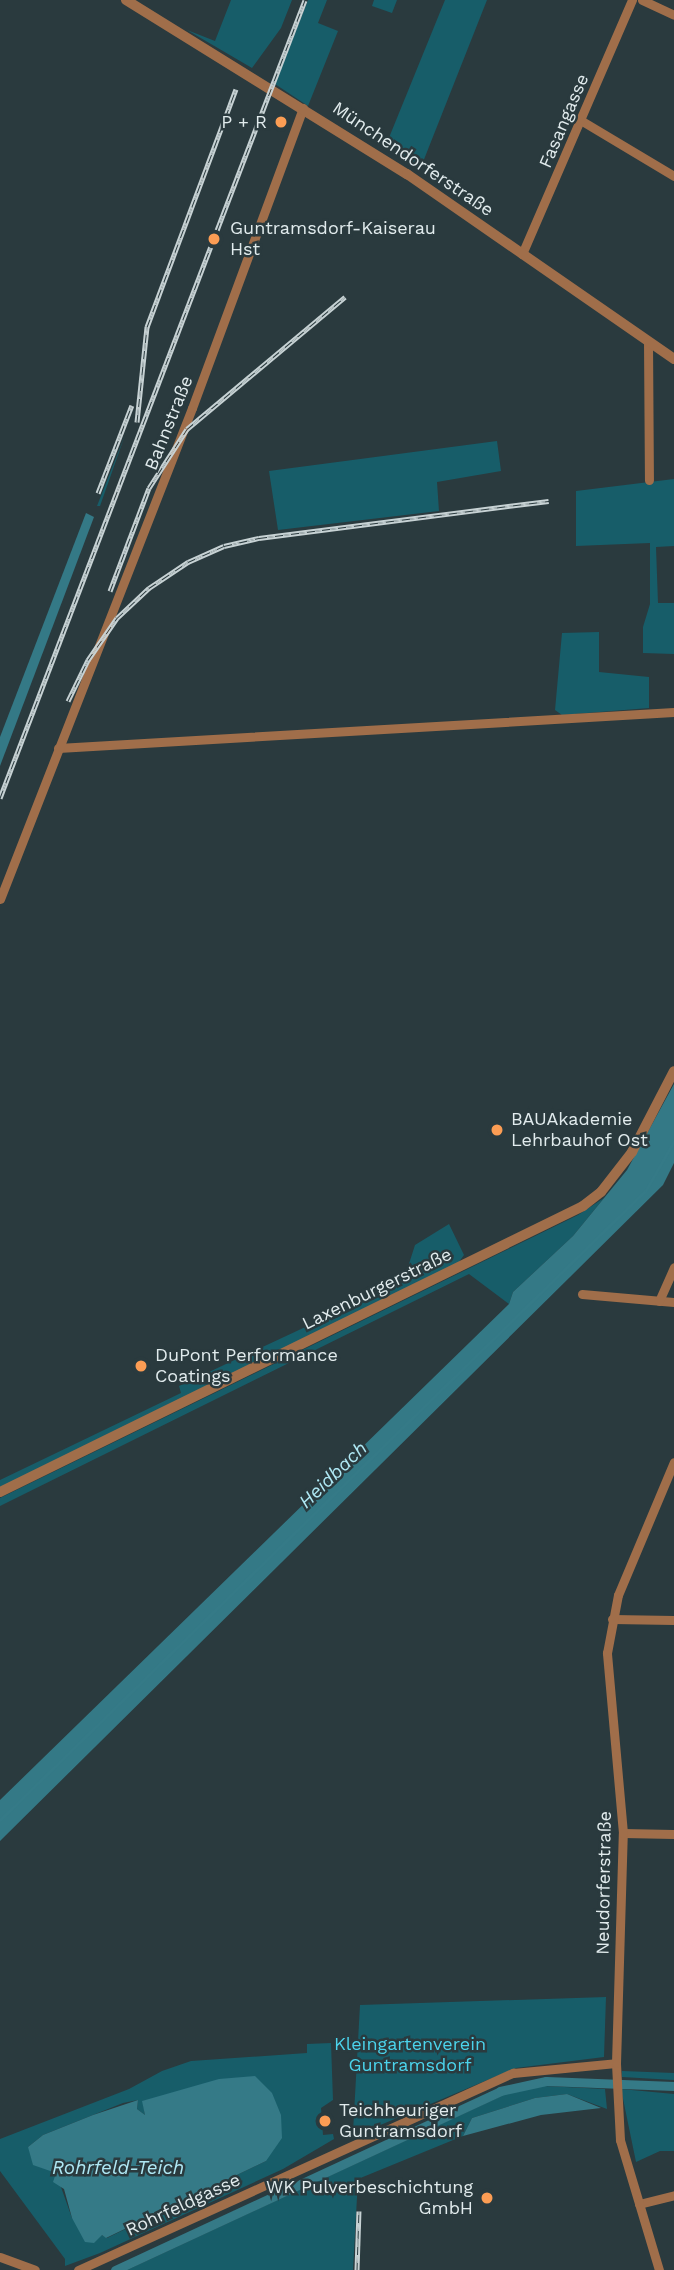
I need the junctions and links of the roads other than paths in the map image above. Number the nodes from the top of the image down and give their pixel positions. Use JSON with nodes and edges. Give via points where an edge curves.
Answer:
{"nodes":[{"id":1,"x":126,"y":0,"type":"edge"},
{"id":2,"x":632,"y":0,"type":"edge"},
{"id":3,"x":642,"y":0,"type":"edge"},
{"id":4,"x":674,"y":15,"type":"edge"},
{"id":5,"x":303,"y":108,"type":"junction"},
{"id":6,"x":582,"y":121,"type":"junction"},
{"id":7,"x":674,"y":176,"type":"edge"},
{"id":8,"x":522,"y":254,"type":"junction"},
{"id":9,"x":648,"y":342,"type":"junction"},
{"id":10,"x":674,"y":359,"type":"edge"},
{"id":11,"x":649,"y":480,"type":"dead end"},
{"id":12,"x":674,"y":712,"type":"edge"},
{"id":13,"x":58,"y":748,"type":"junction"},
{"id":14,"x":0,"y":899,"type":"edge"},
{"id":15,"x":674,"y":1072,"type":"edge"},
{"id":16,"x":674,"y":1267,"type":"edge"},
{"id":17,"x":582,"y":1294,"type":"dead end"},
{"id":18,"x":659,"y":1301,"type":"junction"},
{"id":19,"x":674,"y":1302,"type":"edge"},
{"id":20,"x":674,"y":1462,"type":"edge"},
{"id":21,"x":0,"y":1492,"type":"edge"},
{"id":22,"x":612,"y":1619,"type":"junction"},
{"id":23,"x":674,"y":1620,"type":"edge"},
{"id":24,"x":624,"y":1833,"type":"junction"},
{"id":25,"x":674,"y":1834,"type":"edge"},
{"id":26,"x":616,"y":2066,"type":"junction"},
{"id":27,"x":674,"y":2195,"type":"edge"},
{"id":28,"x":639,"y":2204,"type":"junction"},
{"id":29,"x":0,"y":2257,"type":"edge"},
{"id":30,"x":35,"y":2270,"type":"edge"},
{"id":31,"x":78,"y":2270,"type":"edge"},
{"id":32,"x":659,"y":2270,"type":"edge"}],
"edges":[{"from":1,"to":5,"type":"street","name":"Münchendorferstraße"},
{"from":2,"to":6,"type":"street","name":"Fasangasse"},
{"from":3,"to":4,"type":"street"},
{"from":5,"to":8,"type":"street","name":"Münchendorferstraße"},
{"from":5,"to":13,"type":"street","name":"Bahnstraße"},
{"from":6,"to":7,"type":"street"},
{"from":6,"to":8,"type":"street","name":"Fasangasse"},
{"from":8,"to":9,"type":"street","name":"Münchendorferstraße"},
{"from":9,"to":10,"type":"street","name":"Münchendorferstraße"},
{"from":9,"to":11,"type":"street"},
{"from":12,"to":13,"type":"street"},
{"from":13,"to":14,"type":"street","name":"Bahnstraße"},
{"from":15,"to":21,"type":"street","name":"Laxenburgerstraße","via":[[632,1152],[601,1192],[583,1206]]},
{"from":16,"to":18,"type":"street"},
{"from":17,"to":18,"type":"street"},
{"from":18,"to":19,"type":"street"},
{"from":20,"to":22,"type":"street","name":"Neudorferstraße"},
{"from":22,"to":23,"type":"street"},
{"from":22,"to":24,"type":"street","name":"Neudorferstraße","via":[[608,1679]]},
{"from":24,"to":25,"type":"street"},
{"from":24,"to":26,"type":"street","name":"Neudorferstraße"},
{"from":26,"to":28,"type":"street","name":"Neudorferstraße","via":[[620,2140]]},
{"from":26,"to":31,"type":"street","name":"Rohrfeldgasse","via":[[513,2073]]},
{"from":27,"to":28,"type":"street"},
{"from":28,"to":32,"type":"street","name":"Neudorferstraße"},
{"from":29,"to":30,"type":"street"}]}
